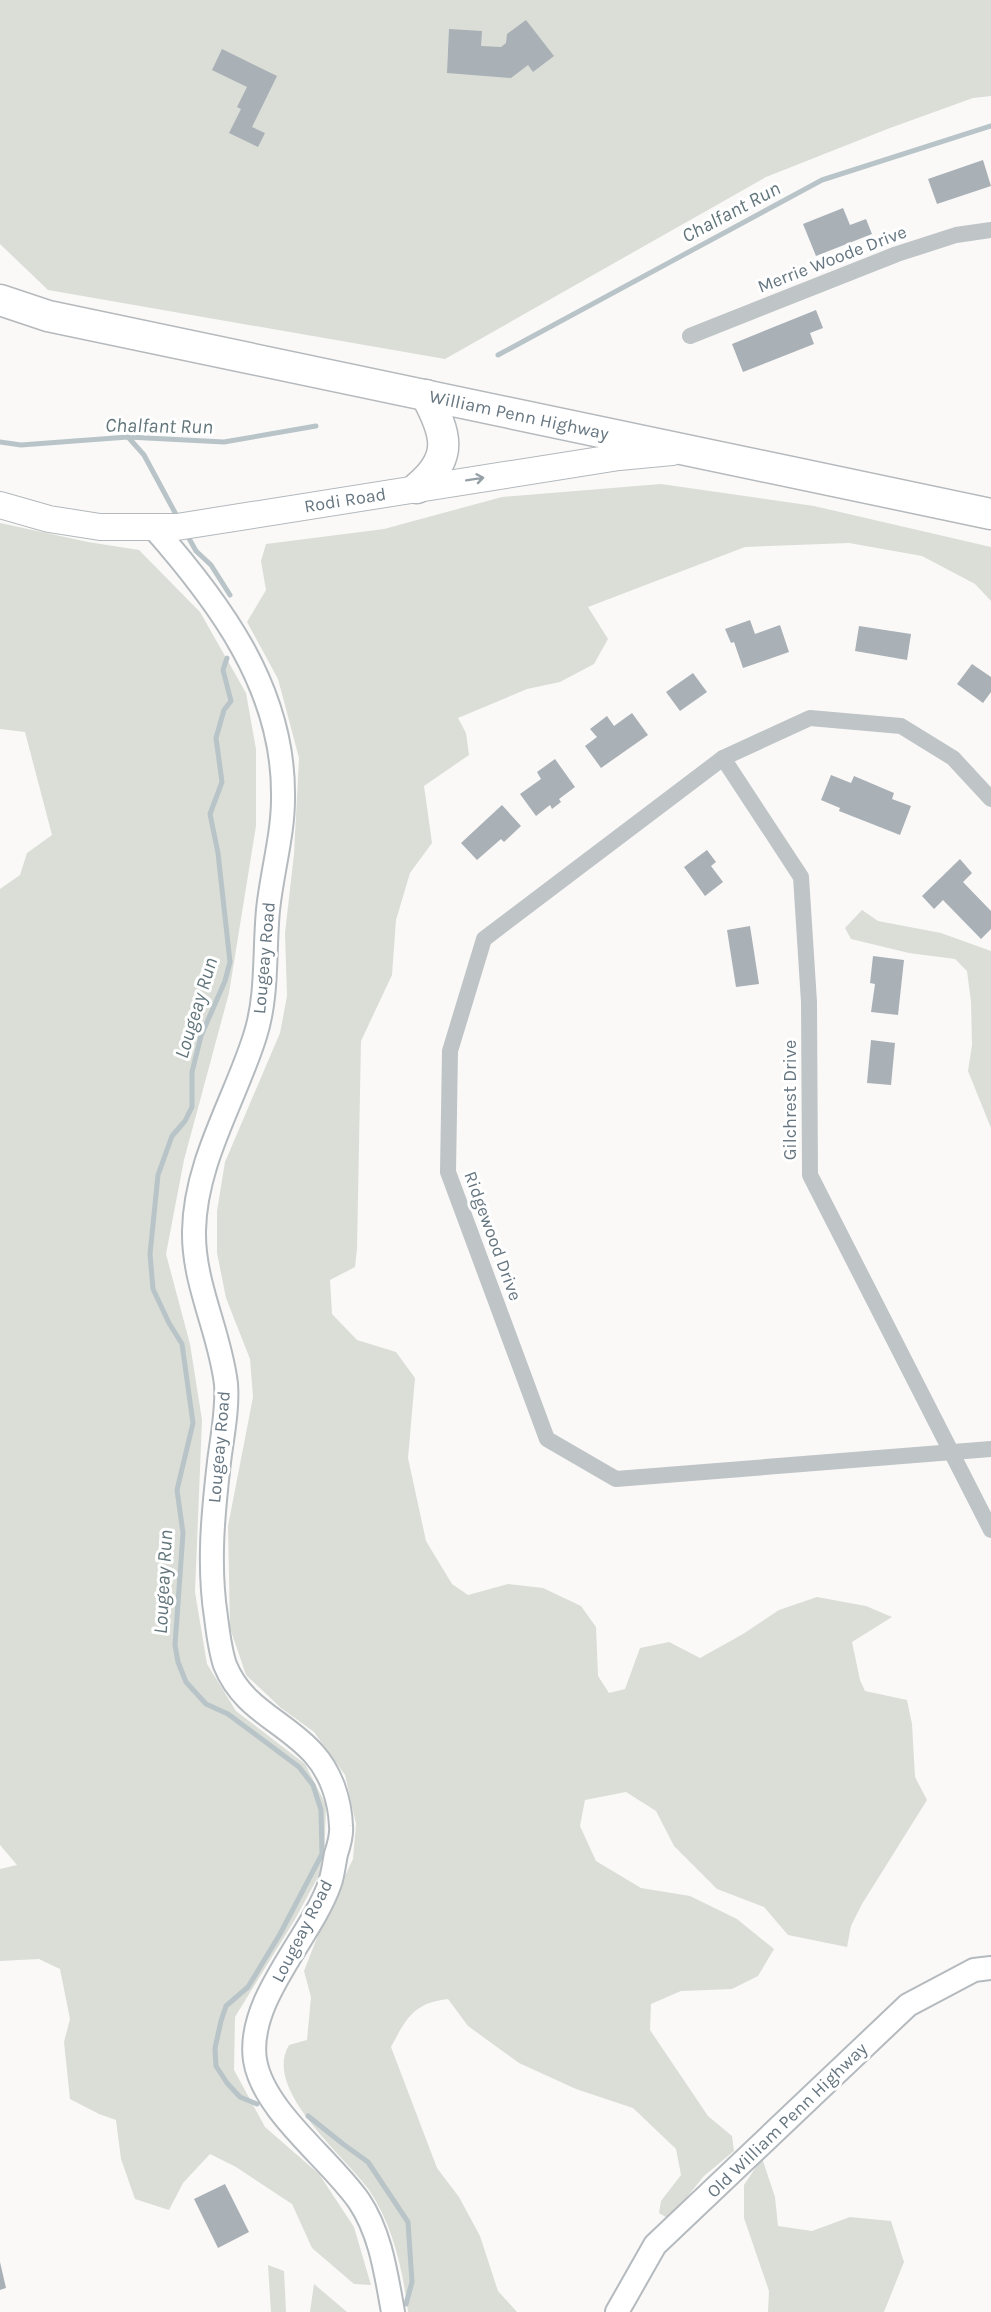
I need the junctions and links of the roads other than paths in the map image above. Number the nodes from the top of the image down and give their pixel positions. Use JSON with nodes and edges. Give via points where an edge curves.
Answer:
{"nodes":[{"id":1,"x":991,"y":230,"type":"edge"},
{"id":2,"x":0,"y":276,"type":"edge"},
{"id":3,"x":0,"y":300,"type":"edge"},
{"id":4,"x":0,"y":314,"type":"edge"},
{"id":5,"x":48,"y":316,"type":"junction"},
{"id":6,"x":690,"y":336,"type":"dead end"},
{"id":7,"x":426,"y":395,"type":"junction"},
{"id":8,"x":691,"y":451,"type":"junction"},
{"id":9,"x":417,"y":488,"type":"junction"},
{"id":10,"x":0,"y":505,"type":"edge"},
{"id":11,"x":991,"y":514,"type":"edge"},
{"id":12,"x":172,"y":526,"type":"junction"},
{"id":13,"x":723,"y":758,"type":"junction"},
{"id":14,"x":991,"y":799,"type":"edge"},
{"id":15,"x":991,"y":1449,"type":"edge"},
{"id":16,"x":951,"y":1452,"type":"junction"},
{"id":17,"x":991,"y":1530,"type":"edge"},
{"id":18,"x":985,"y":1965,"type":"edge"},
{"id":19,"x":393,"y":2312,"type":"edge"},
{"id":20,"x":617,"y":2312,"type":"edge"}],
"edges":[{"from":1,"to":6,"type":"street","name":"Merrie Woode Drive","via":[[897,254]]},
{"from":2,"to":5,"type":"highway"},
{"from":3,"to":5,"type":"highway","name":"William Penn Highway"},
{"from":4,"to":5,"type":"highway","name":"William Penn Highway"},
{"from":5,"to":7,"type":"highway","name":"William Penn Highway"},
{"from":7,"to":8,"type":"highway","name":"William Penn Highway"},
{"from":7,"to":9,"type":"highway","via":[[441,428],[444,450],[436,471]]},
{"from":9,"to":8,"type":"main road","name":"Rodi Road","one_way":true,"via":[[620,457]]},
{"from":8,"to":11,"type":"highway","name":"William Penn Highway"},
{"from":9,"to":12,"type":"main road","name":"Rodi Road"},
{"from":10,"to":12,"type":"main road","name":"Rodi Road","via":[[76,524],[124,529]]},
{"from":12,"to":19,"type":"street","name":"Lougeay Road","via":[[248,656],[273,721],[284,789],[257,1029],[209,1156],[194,1230],[196,1267],[226,1386],[212,1522],[212,1590],[219,1644],[237,1688],[255,1708],[316,1756],[335,1790],[342,1830],[330,1884],[262,2007],[255,2036],[255,2062],[278,2108],[358,2200],[372,2225]]},
{"from":13,"to":14,"type":"street","name":"Ridgewood Drive","via":[[810,718],[902,726],[953,758]]},
{"from":13,"to":16,"type":"street","name":"Gilchrest Drive","via":[[801,877],[809,1002],[810,1175]]},
{"from":13,"to":16,"type":"street","name":"Ridgewood Drive","via":[[484,939],[450,1051],[448,1172],[548,1439],[616,1479]]},
{"from":15,"to":16,"type":"street","name":"Ridgewood Drive"},
{"from":16,"to":17,"type":"street","name":"Gilchrest Drive"},
{"from":18,"to":20,"type":"street","name":"Old William Penn Highway","via":[[908,2005],[655,2246]]}]}
